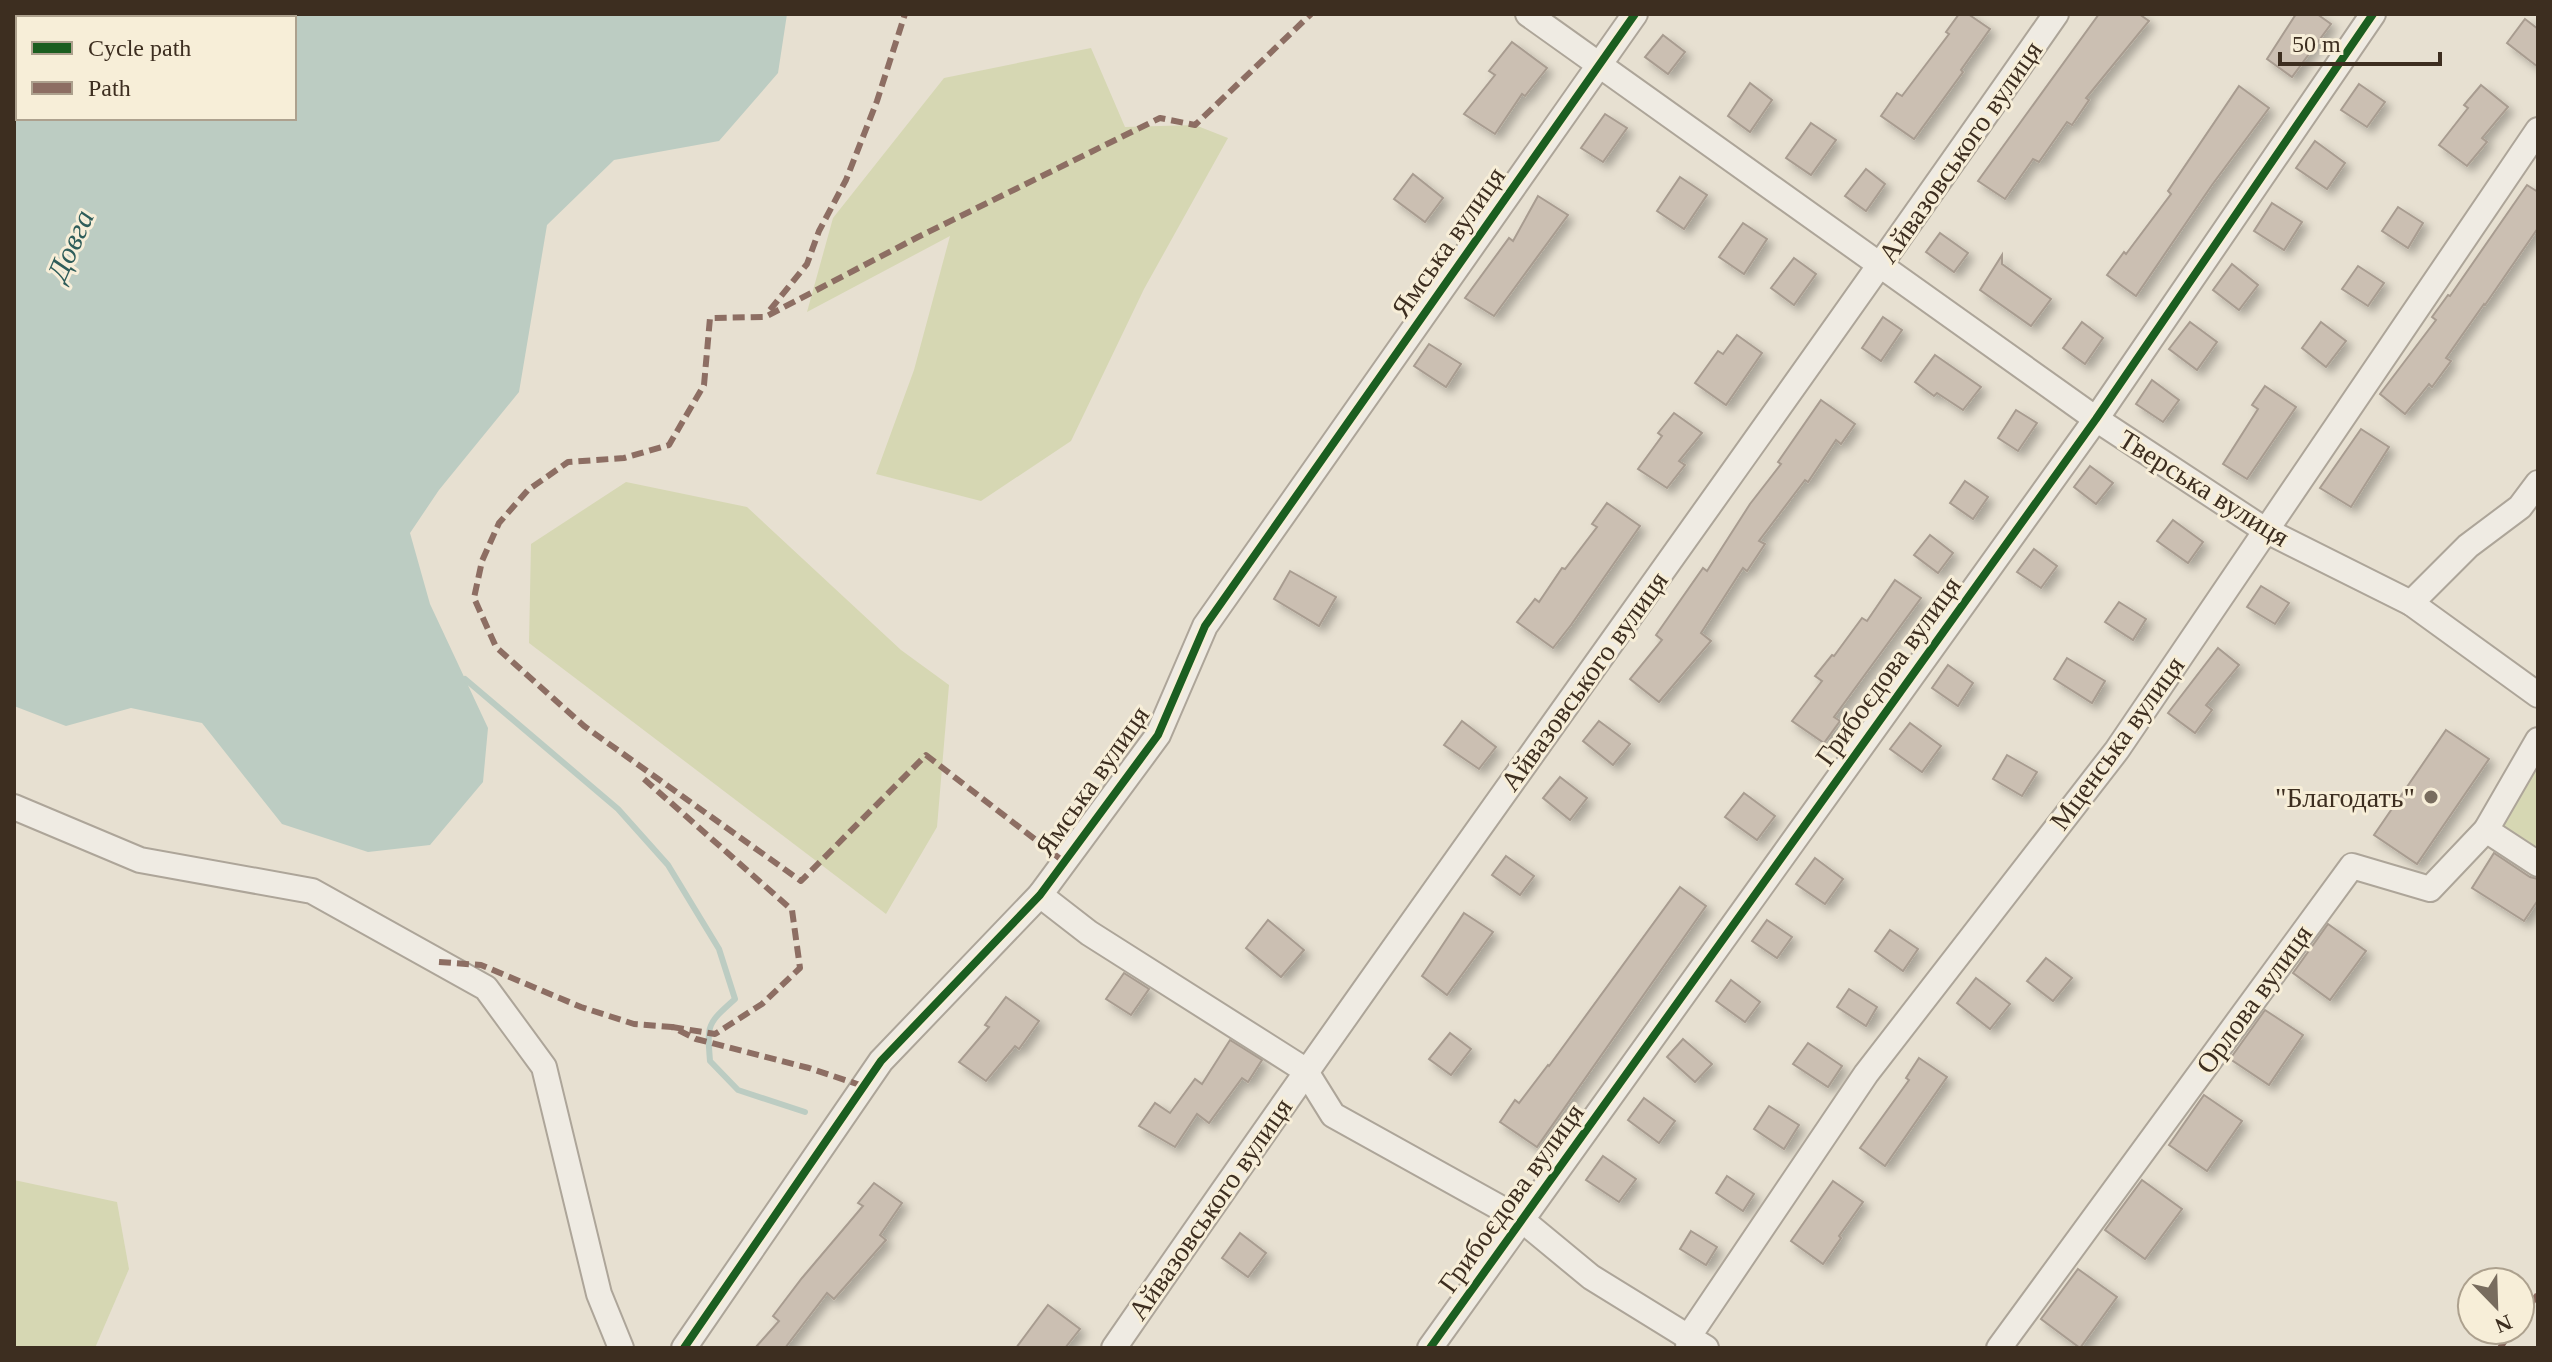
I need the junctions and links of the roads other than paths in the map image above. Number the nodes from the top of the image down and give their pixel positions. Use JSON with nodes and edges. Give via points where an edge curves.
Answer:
{"nodes":[{"id":1,"x":1528,"y":14,"type":"edge"},
{"id":2,"x":1635,"y":14,"type":"edge"},
{"id":3,"x":2056,"y":14,"type":"edge"},
{"id":4,"x":2373,"y":14,"type":"edge"},
{"id":5,"x":1599,"y":64,"type":"junction"},
{"id":6,"x":2538,"y":130,"type":"edge"},
{"id":7,"x":1881,"y":266,"type":"junction"},
{"id":8,"x":2096,"y":419,"type":"junction"},
{"id":9,"x":2538,"y":483,"type":"edge"},
{"id":10,"x":2265,"y":530,"type":"junction"},
{"id":11,"x":2411,"y":603,"type":"junction"},
{"id":12,"x":2538,"y":695,"type":"edge"},
{"id":13,"x":2538,"y":740,"type":"edge"},
{"id":14,"x":14,"y":807,"type":"edge"},
{"id":15,"x":2486,"y":830,"type":"junction"},
{"id":16,"x":2538,"y":864,"type":"edge"},
{"id":17,"x":1040,"y":895,"type":"junction"},
{"id":18,"x":1305,"y":1070,"type":"junction"},
{"id":19,"x":1522,"y":1220,"type":"junction"},
{"id":20,"x":1694,"y":1344,"type":"edge"},
{"id":21,"x":621,"y":1348,"type":"edge"},
{"id":22,"x":684,"y":1348,"type":"edge"},
{"id":23,"x":1114,"y":1348,"type":"edge"},
{"id":24,"x":1430,"y":1348,"type":"edge"},
{"id":25,"x":1999,"y":1348,"type":"edge"}],
"edges":[{"from":1,"to":5,"type":"street","name":"Тверська вулиця"},
{"from":2,"to":5,"type":"street","name":"Ямська вулиця"},
{"from":3,"to":7,"type":"street","name":"Айвазовського вулиця"},
{"from":4,"to":8,"type":"street","name":"Грибоєдова вулиця"},
{"from":5,"to":7,"type":"street","name":"Тверська вулиця"},
{"from":5,"to":17,"type":"street","name":"Ямська вулиця","via":[[1205,626],[1158,735]]},
{"from":6,"to":10,"type":"street","name":"Мценська вулиця"},
{"from":7,"to":8,"type":"street","name":"Тверська вулиця"},
{"from":7,"to":18,"type":"street","name":"Айвазовського вулиця"},
{"from":8,"to":10,"type":"street","name":"Тверська вулиця"},
{"from":8,"to":19,"type":"street","name":"Грибоєдова вулиця"},
{"from":9,"to":11,"type":"street","via":[[2520,507],[2468,546]]},
{"from":10,"to":11,"type":"street","name":"Тверська вулиця"},
{"from":10,"to":20,"type":"street","name":"Мценська вулиця","via":[[2117,750],[1866,1074]]},
{"from":11,"to":12,"type":"street","name":"Тверська вулиця"},
{"from":13,"to":15,"type":"street","name":"Орлова вулиця"},
{"from":14,"to":21,"type":"street","via":[[140,860],[312,891],[486,988],[544,1067],[599,1294]]},
{"from":15,"to":16,"type":"street"},
{"from":15,"to":25,"type":"street","name":"Орлова вулиця","via":[[2430,889],[2352,866]]},
{"from":17,"to":18,"type":"street","via":[[1089,933]]},
{"from":17,"to":22,"type":"street","name":"Ямська вулиця","via":[[881,1061]]},
{"from":18,"to":19,"type":"street","via":[[1333,1115]]},
{"from":18,"to":23,"type":"street","name":"Айвазовського вулиця"},
{"from":19,"to":20,"type":"street","via":[[1591,1277]]},
{"from":19,"to":24,"type":"street","name":"Грибоєдова вулиця"}]}
